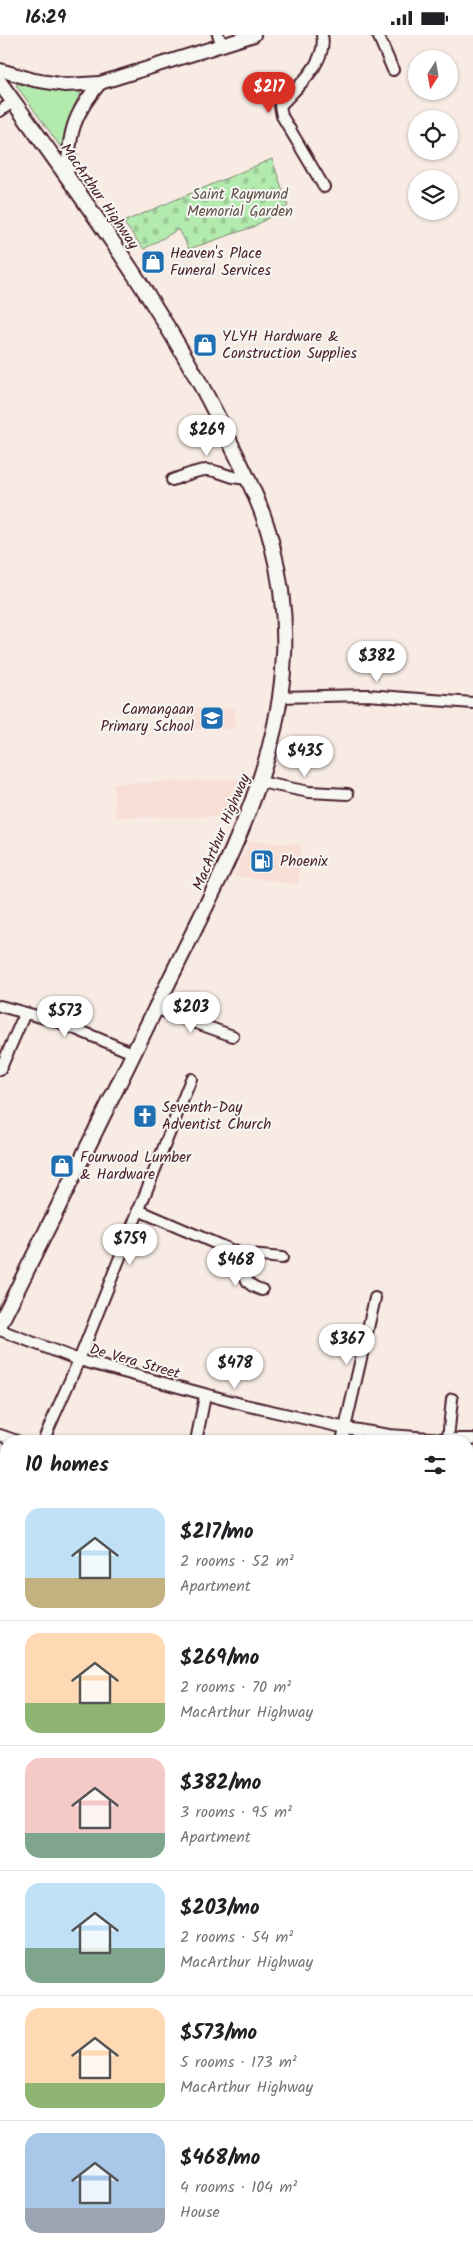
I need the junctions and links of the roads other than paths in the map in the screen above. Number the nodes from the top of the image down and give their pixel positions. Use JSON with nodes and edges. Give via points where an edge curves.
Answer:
{"nodes":[{"id":1,"x":254,"y":35,"type":"edge"},
{"id":2,"x":322,"y":35,"type":"edge"},
{"id":3,"x":378,"y":35,"type":"edge"},
{"id":4,"x":220,"y":40,"type":"edge"},
{"id":5,"x":0,"y":70,"type":"edge"},
{"id":6,"x":393,"y":70,"type":"dead end"},
{"id":7,"x":0,"y":83,"type":"edge"},
{"id":8,"x":100,"y":83,"type":"junction"},
{"id":9,"x":14,"y":101,"type":"junction"},
{"id":10,"x":0,"y":111,"type":"edge"},
{"id":11,"x":67,"y":176,"type":"junction"},
{"id":12,"x":324,"y":187,"type":"dead end"},
{"id":13,"x":247,"y":478,"type":"junction"},
{"id":14,"x":172,"y":480,"type":"dead end"},
{"id":15,"x":280,"y":697,"type":"junction"},
{"id":16,"x":473,"y":703,"type":"edge"},
{"id":17,"x":260,"y":782,"type":"junction"},
{"id":18,"x":348,"y":794,"type":"dead end"},
{"id":19,"x":0,"y":1006,"type":"edge"},
{"id":20,"x":157,"y":1009,"type":"junction"},
{"id":21,"x":25,"y":1013,"type":"junction"},
{"id":22,"x":233,"y":1036,"type":"dead end"},
{"id":23,"x":136,"y":1053,"type":"junction"},
{"id":24,"x":0,"y":1070,"type":"edge"},
{"id":25,"x":191,"y":1079,"type":"dead end"},
{"id":26,"x":138,"y":1210,"type":"junction"},
{"id":27,"x":240,"y":1254,"type":"junction"},
{"id":28,"x":282,"y":1258,"type":"dead end"},
{"id":29,"x":262,"y":1289,"type":"dead end"},
{"id":30,"x":376,"y":1298,"type":"dead end"},
{"id":31,"x":0,"y":1324,"type":"edge"},
{"id":32,"x":0,"y":1330,"type":"edge"},
{"id":33,"x":79,"y":1360,"type":"junction"},
{"id":34,"x":205,"y":1396,"type":"junction"},
{"id":35,"x":452,"y":1399,"type":"dead end"},
{"id":36,"x":346,"y":1428,"type":"junction"},
{"id":37,"x":46,"y":1435,"type":"edge"},
{"id":38,"x":197,"y":1435,"type":"edge"},
{"id":39,"x":344,"y":1435,"type":"edge"},
{"id":40,"x":389,"y":1435,"type":"edge"},
{"id":41,"x":445,"y":1435,"type":"edge"}],
"edges":[{"from":1,"to":4,"type":"main road"},
{"from":2,"to":12,"type":"street","via":[[322,53],[280,110]]},
{"from":3,"to":6,"type":"street"},
{"from":4,"to":8,"type":"main road"},
{"from":5,"to":8,"type":"main road","via":[[65,85]]},
{"from":7,"to":9,"type":"highway","name":"MacArthur Highway"},
{"from":8,"to":11,"type":"main road","via":[[84,102],[73,125]]},
{"from":9,"to":10,"type":"street"},
{"from":9,"to":11,"type":"highway","name":"MacArthur Highway"},
{"from":11,"to":13,"type":"highway","name":"MacArthur Highway","via":[[147,292],[209,399]]},
{"from":13,"to":14,"type":"street","via":[[231,478],[204,470]]},
{"from":13,"to":15,"type":"highway","name":"MacArthur Highway","via":[[270,536],[278,570],[284,635]]},
{"from":15,"to":16,"type":"street","via":[[367,695]]},
{"from":15,"to":17,"type":"highway","name":"MacArthur Highway"},
{"from":17,"to":18,"type":"street"},
{"from":17,"to":20,"type":"highway","name":"MacArthur Highway","via":[[234,849]]},
{"from":19,"to":21,"type":"street"},
{"from":20,"to":22,"type":"street"},
{"from":20,"to":23,"type":"highway","name":"MacArthur Highway"},
{"from":21,"to":23,"type":"street","via":[[59,1022]]},
{"from":21,"to":24,"type":"street"},
{"from":23,"to":31,"type":"highway","name":"MacArthur Highway"},
{"from":25,"to":26,"type":"street"},
{"from":26,"to":27,"type":"street"},
{"from":26,"to":33,"type":"street"},
{"from":27,"to":28,"type":"street"},
{"from":27,"to":29,"type":"street","via":[[245,1278],[253,1287]]},
{"from":30,"to":36,"type":"street"},
{"from":32,"to":33,"type":"street","name":"De Vera Street"},
{"from":33,"to":34,"type":"street","name":"De Vera Street"},
{"from":33,"to":37,"type":"street"},
{"from":34,"to":36,"type":"street","name":"De Vera Street"},
{"from":34,"to":38,"type":"street"},
{"from":35,"to":41,"type":"street"},
{"from":36,"to":39,"type":"street"},
{"from":36,"to":40,"type":"street","name":"De Vera Street"}]}
